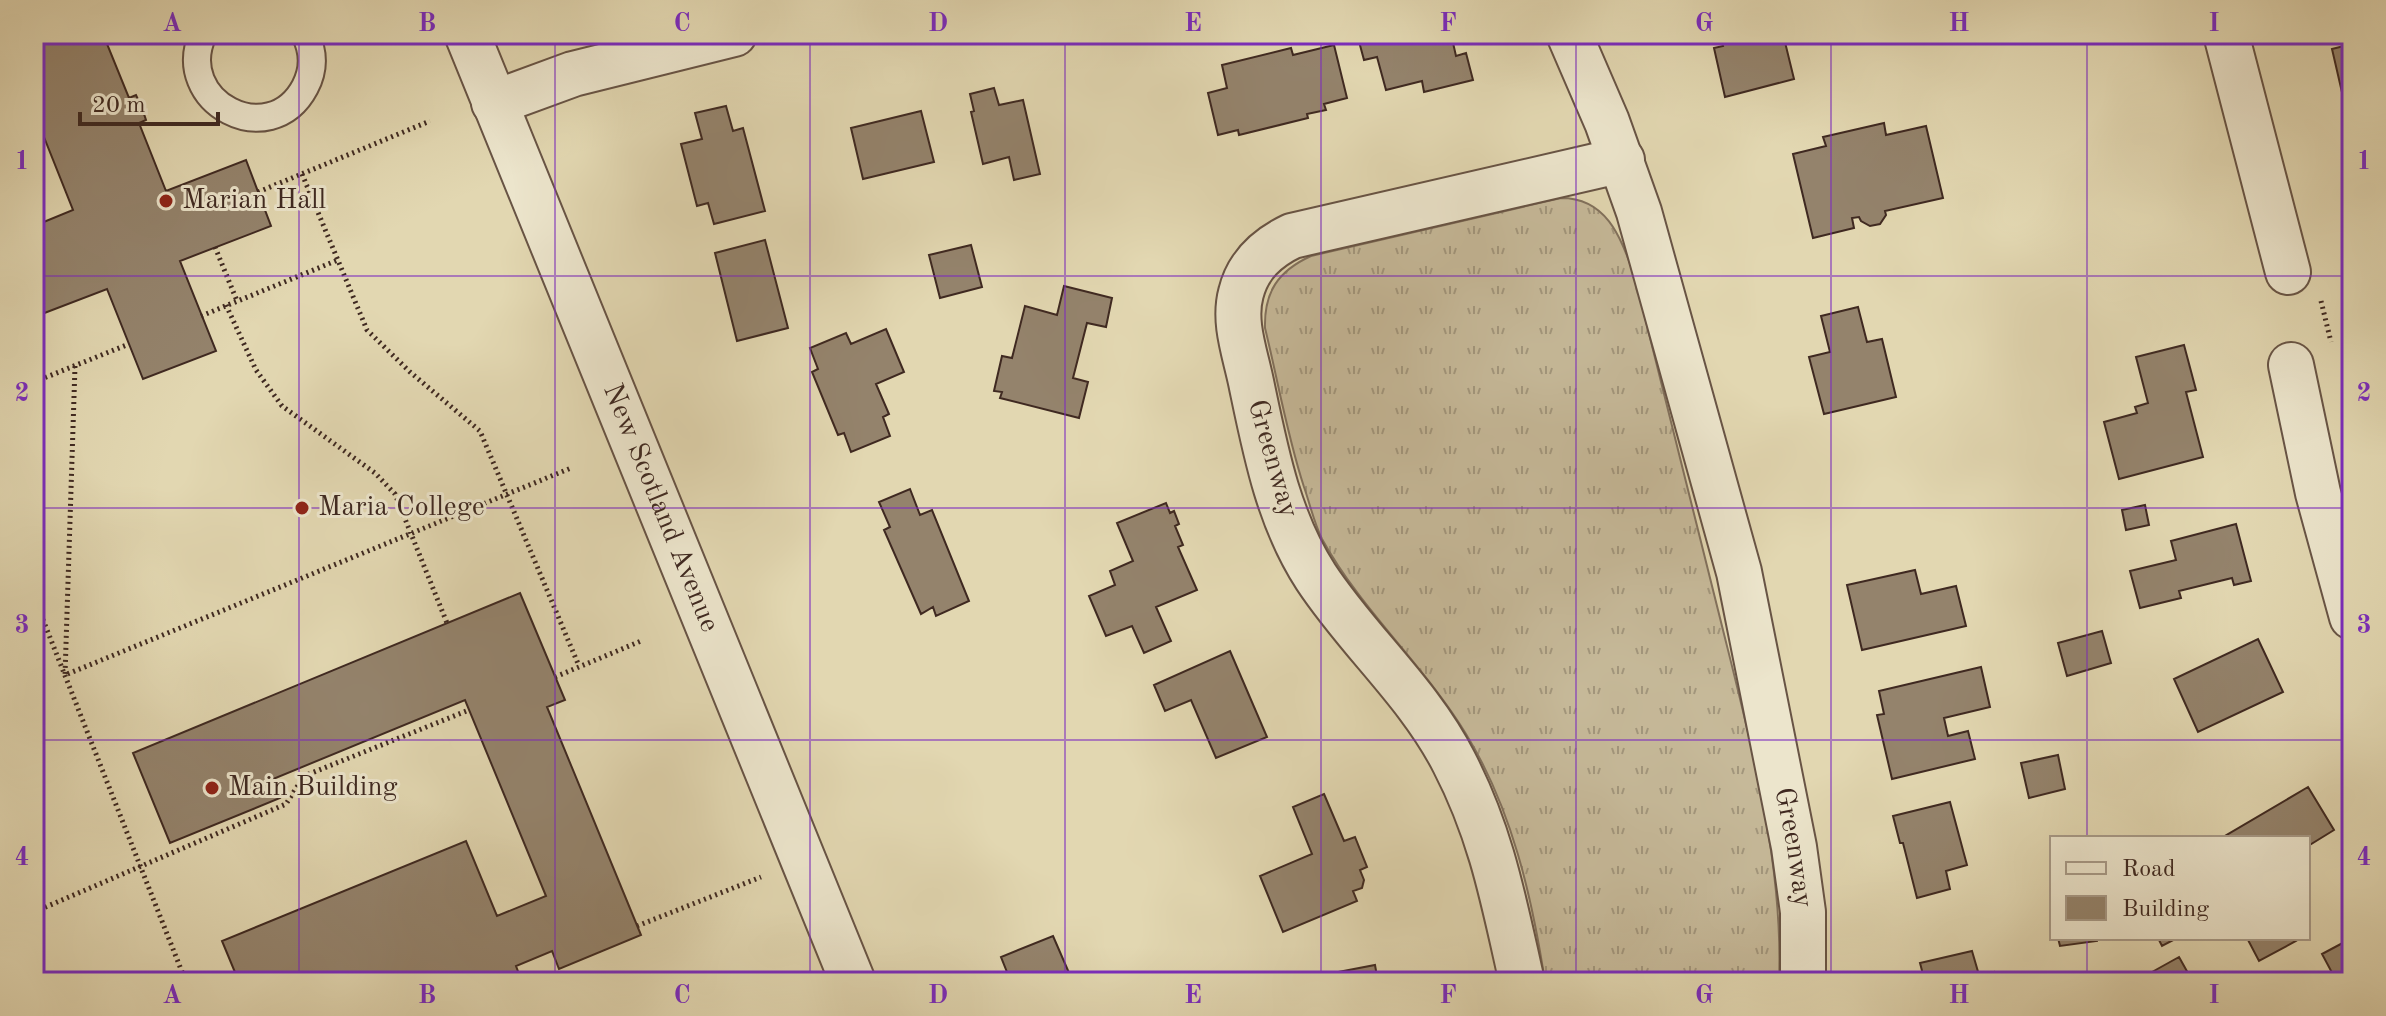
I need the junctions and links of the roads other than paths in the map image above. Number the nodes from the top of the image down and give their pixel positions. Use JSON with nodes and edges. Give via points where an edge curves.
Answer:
{"nodes":[{"id":1,"x":203,"y":34,"type":"edge"},
{"id":2,"x":467,"y":34,"type":"edge"},
{"id":3,"x":734,"y":34,"type":"edge"},
{"id":4,"x":1569,"y":34,"type":"edge"},
{"id":5,"x":2226,"y":34,"type":"edge"},
{"id":6,"x":310,"y":35,"type":"edge"},
{"id":7,"x":494,"y":103,"type":"junction"},
{"id":8,"x":1622,"y":160,"type":"junction"},
{"id":9,"x":2288,"y":272,"type":"road end"},
{"id":10,"x":2291,"y":365,"type":"road end"},
{"id":11,"x":2352,"y":617,"type":"edge"},
{"id":12,"x":853,"y":982,"type":"edge"},
{"id":13,"x":1522,"y":982,"type":"edge"},
{"id":14,"x":1803,"y":982,"type":"edge"}],
"edges":[{"from":1,"to":6,"type":"lane","via":[[197,61],[207,93],[233,114],[255,118],[287,108],[303,91],[312,71]]},
{"from":2,"to":7,"type":"street","name":"New Scotland Avenue"},
{"from":3,"to":7,"type":"street","via":[[573,74]]},
{"from":4,"to":8,"type":"street","name":"Greenway"},
{"from":5,"to":9,"type":"street"},
{"from":7,"to":12,"type":"street","name":"New Scotland Avenue"},
{"from":8,"to":13,"type":"street","name":"Greenway","via":[[1292,236],[1257,261],[1238,310],[1263,440],[1287,522],[1316,577],[1416,703],[1452,758],[1478,813],[1499,878]]},
{"from":8,"to":14,"type":"street","name":"Greenway","via":[[1739,572],[1794,847],[1803,912]]},
{"from":10,"to":11,"type":"street"}]}
